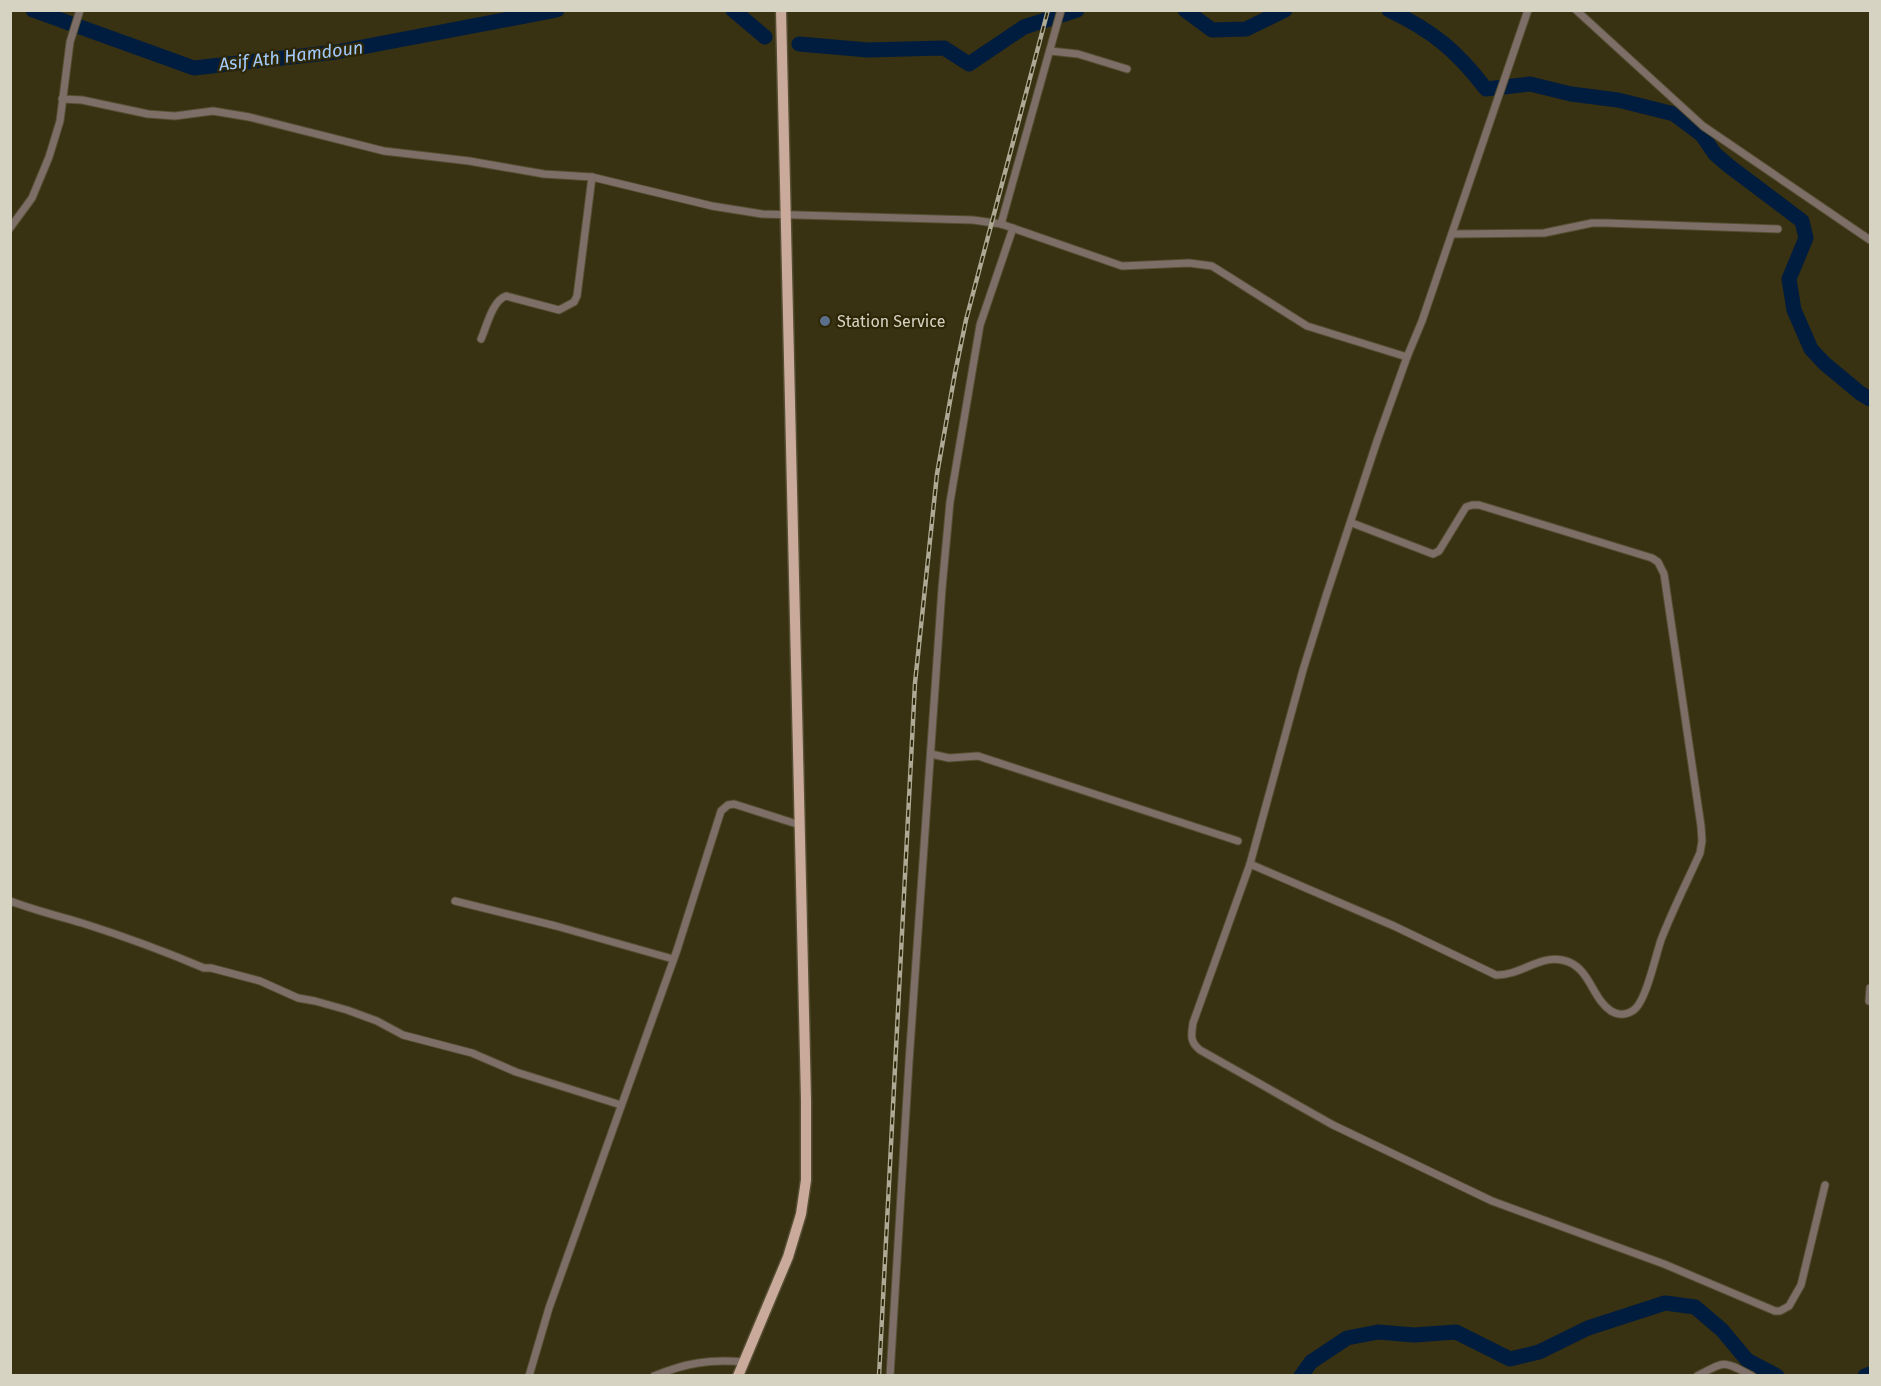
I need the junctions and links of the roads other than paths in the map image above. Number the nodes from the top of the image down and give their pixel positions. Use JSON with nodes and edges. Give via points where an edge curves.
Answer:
{"nodes":[{"id":1,"x":781,"y":10,"type":"edge"},
{"id":2,"x":1061,"y":10,"type":"edge"},
{"id":3,"x":1528,"y":10,"type":"edge"},
{"id":4,"x":1576,"y":10,"type":"edge"},
{"id":5,"x":79,"y":13,"type":"edge"},
{"id":6,"x":1050,"y":51,"type":"junction"},
{"id":7,"x":1127,"y":69,"type":"dead end"},
{"id":8,"x":62,"y":99,"type":"junction"},
{"id":9,"x":592,"y":177,"type":"junction"},
{"id":10,"x":785,"y":213,"type":"junction"},
{"id":11,"x":1001,"y":224,"type":"junction"},
{"id":12,"x":10,"y":228,"type":"edge"},
{"id":13,"x":1013,"y":228,"type":"junction"},
{"id":14,"x":1778,"y":229,"type":"dead end"},
{"id":15,"x":1453,"y":234,"type":"junction"},
{"id":16,"x":1870,"y":240,"type":"edge"},
{"id":17,"x":481,"y":339,"type":"dead end"},
{"id":18,"x":1407,"y":357,"type":"junction"},
{"id":19,"x":1352,"y":524,"type":"junction"},
{"id":20,"x":931,"y":754,"type":"junction"},
{"id":21,"x":800,"y":825,"type":"junction"},
{"id":22,"x":1238,"y":841,"type":"dead end"},
{"id":23,"x":1250,"y":864,"type":"junction"},
{"id":24,"x":10,"y":901,"type":"edge"},
{"id":25,"x":455,"y":901,"type":"dead end"},
{"id":26,"x":673,"y":959,"type":"junction"},
{"id":27,"x":1870,"y":988,"type":"edge"},
{"id":28,"x":1869,"y":1002,"type":"dead end"},
{"id":29,"x":621,"y":1105,"type":"junction"},
{"id":30,"x":1825,"y":1185,"type":"dead end"},
{"id":31,"x":744,"y":1362,"type":"junction"},
{"id":32,"x":529,"y":1376,"type":"edge"},
{"id":33,"x":654,"y":1376,"type":"edge"},
{"id":34,"x":738,"y":1376,"type":"edge"},
{"id":35,"x":890,"y":1376,"type":"edge"},
{"id":36,"x":1697,"y":1376,"type":"edge"},
{"id":37,"x":1752,"y":1376,"type":"edge"}],
"edges":[{"from":1,"to":10,"type":"main road"},
{"from":2,"to":6,"type":"street"},
{"from":3,"to":15,"type":"street"},
{"from":4,"to":16,"type":"street","via":[[1702,126]]},
{"from":5,"to":8,"type":"street","via":[[70,42]]},
{"from":6,"to":7,"type":"street","via":[[1078,54]]},
{"from":6,"to":11,"type":"street"},
{"from":8,"to":9,"type":"street","via":[[157,115],[213,111],[384,151]]},
{"from":8,"to":12,"type":"street","via":[[49,157],[32,198]]},
{"from":9,"to":10,"type":"street","via":[[712,206],[762,214]]},
{"from":9,"to":17,"type":"street","via":[[574,302],[559,310],[506,296],[500,298]]},
{"from":10,"to":11,"type":"street"},
{"from":10,"to":21,"type":"main road"},
{"from":11,"to":13,"type":"street"},
{"from":13,"to":18,"type":"street","via":[[1122,266],[1212,266],[1307,326]]},
{"from":13,"to":20,"type":"street","via":[[980,325],[950,502]]},
{"from":14,"to":15,"type":"street","via":[[1606,222],[1544,233]]},
{"from":15,"to":18,"type":"street"},
{"from":18,"to":19,"type":"street"},
{"from":19,"to":23,"type":"street","via":[[1303,670]]},
{"from":19,"to":23,"type":"street","via":[[1433,554],[1466,507],[1479,505],[1658,562],[1664,574],[1698,803],[1700,853],[1662,939],[1641,1002],[1628,1014],[1607,1009],[1573,963],[1551,959],[1496,975]]},
{"from":20,"to":22,"type":"street","via":[[949,758],[978,756]]},
{"from":20,"to":35,"type":"street"},
{"from":21,"to":26,"type":"street","via":[[734,804],[721,811]]},
{"from":21,"to":31,"type":"main road","via":[[806,1180],[788,1257]]},
{"from":23,"to":30,"type":"street","via":[[1191,1037],[1200,1050],[1333,1125],[1492,1200],[1664,1264],[1775,1311],[1789,1306],[1801,1285]]},
{"from":24,"to":29,"type":"street","via":[[164,951],[204,969],[260,981],[298,999],[348,1010],[403,1035],[472,1053],[516,1072]]},
{"from":25,"to":26,"type":"street"},
{"from":26,"to":29,"type":"street"},
{"from":27,"to":28,"type":"street"},
{"from":29,"to":32,"type":"street"},
{"from":31,"to":33,"type":"street","via":[[702,1361]]},
{"from":31,"to":34,"type":"main road"},
{"from":36,"to":37,"type":"street","via":[[1723,1364]]}]}
